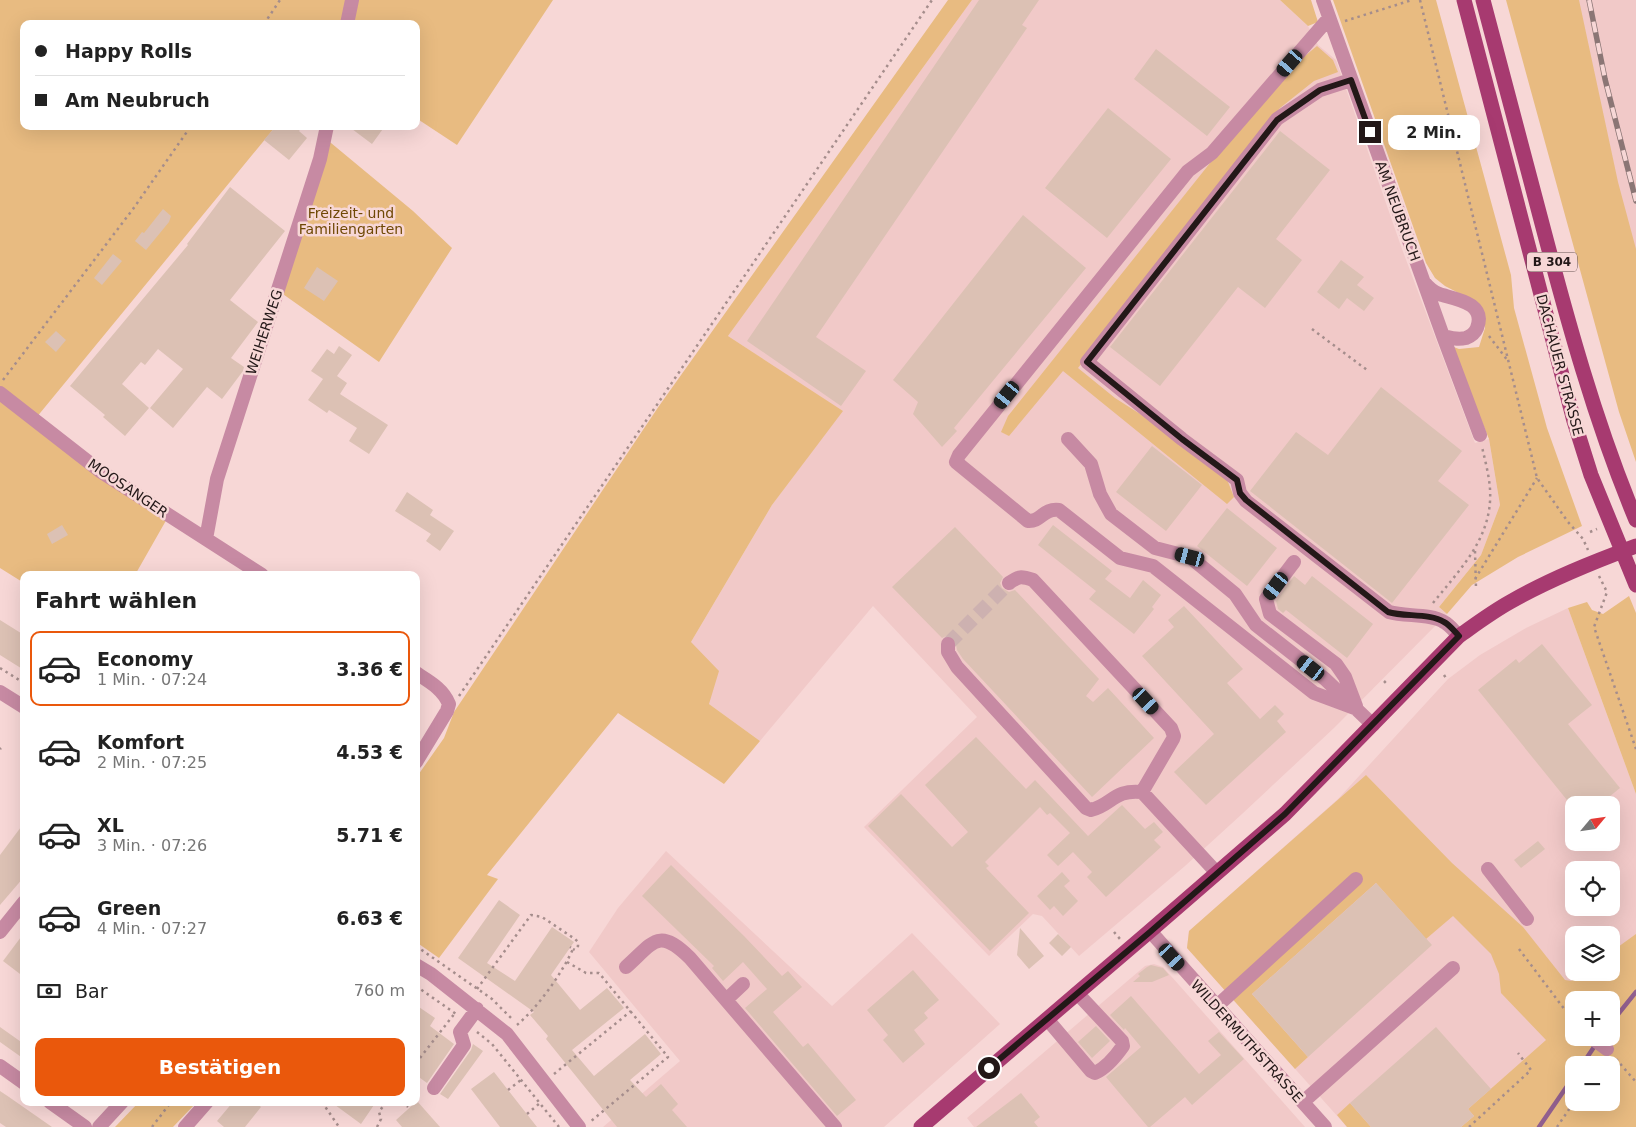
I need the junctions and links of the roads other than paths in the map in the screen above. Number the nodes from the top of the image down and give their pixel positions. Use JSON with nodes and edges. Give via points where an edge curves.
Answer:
{"nodes":[{"id":1,"x":352,"y":0,"type":"edge"},
{"id":2,"x":1324,"y":0,"type":"edge"},
{"id":3,"x":1464,"y":0,"type":"edge"},
{"id":4,"x":1484,"y":0,"type":"edge"},
{"id":5,"x":348,"y":20,"type":"edge"},
{"id":6,"x":1331,"y":23,"type":"junction"},
{"id":7,"x":1351,"y":80,"type":"junction"},
{"id":8,"x":326,"y":130,"type":"edge"},
{"id":9,"x":1423,"y":281,"type":"junction"},
{"id":10,"x":1442,"y":336,"type":"junction"},
{"id":11,"x":0,"y":393,"type":"edge"},
{"id":12,"x":1480,"y":435,"type":"road end"},
{"id":13,"x":1068,"y":439,"type":"dead end"},
{"id":14,"x":1636,"y":520,"type":"edge"},
{"id":15,"x":206,"y":539,"type":"junction"},
{"id":16,"x":1629,"y":548,"type":"edge"},
{"id":17,"x":1294,"y":562,"type":"dead end"},
{"id":18,"x":256,"y":571,"type":"edge"},
{"id":19,"x":1009,"y":583,"type":"tunnel mouth"},
{"id":20,"x":1636,"y":585,"type":"edge"},
{"id":21,"x":1459,"y":636,"type":"junction"},
{"id":22,"x":948,"y":644,"type":"dead end"},
{"id":23,"x":420,"y":676,"type":"edge"},
{"id":24,"x":0,"y":692,"type":"edge"},
{"id":25,"x":20,"y":704,"type":"edge"},
{"id":26,"x":1357,"y":709,"type":"junction"},
{"id":27,"x":1373,"y":725,"type":"junction"},
{"id":28,"x":420,"y":755,"type":"edge"},
{"id":29,"x":1142,"y":792,"type":"junction"},
{"id":30,"x":1488,"y":868,"type":"dead end"},
{"id":31,"x":1217,"y":873,"type":"junction"},
{"id":32,"x":1356,"y":879,"type":"dead end"},
{"id":33,"x":20,"y":907,"type":"edge"},
{"id":34,"x":1527,"y":919,"type":"dead end"},
{"id":35,"x":0,"y":932,"type":"edge"},
{"id":36,"x":1150,"y":932,"type":"junction"},
{"id":37,"x":626,"y":966,"type":"dead end"},
{"id":38,"x":420,"y":967,"type":"edge"},
{"id":39,"x":1453,"y":968,"type":"dead end"},
{"id":40,"x":743,"y":984,"type":"dead end"},
{"id":41,"x":1077,"y":994,"type":"junction"},
{"id":42,"x":726,"y":1000,"type":"junction"},
{"id":43,"x":472,"y":1006,"type":"junction"},
{"id":44,"x":1216,"y":1006,"type":"junction"},
{"id":45,"x":1047,"y":1019,"type":"junction"},
{"id":46,"x":1604,"y":1046,"type":"edge"},
{"id":47,"x":1607,"y":1048,"type":"road end"},
{"id":48,"x":0,"y":1066,"type":"edge"},
{"id":49,"x":20,"y":1080,"type":"edge"},
{"id":50,"x":434,"y":1088,"type":"dead end"},
{"id":51,"x":1303,"y":1102,"type":"junction"},
{"id":52,"x":55,"y":1106,"type":"edge"},
{"id":53,"x":118,"y":1106,"type":"edge"},
{"id":54,"x":203,"y":1106,"type":"edge"},
{"id":55,"x":84,"y":1127,"type":"edge"},
{"id":56,"x":99,"y":1127,"type":"edge"},
{"id":57,"x":185,"y":1127,"type":"edge"},
{"id":58,"x":579,"y":1127,"type":"edge"},
{"id":59,"x":835,"y":1127,"type":"edge"},
{"id":60,"x":921,"y":1127,"type":"edge"},
{"id":61,"x":1325,"y":1127,"type":"edge"}],
"edges":[{"from":1,"to":5,"type":"street"},
{"from":2,"to":6,"type":"street","name":"AM NEUBRUCH"},
{"from":3,"to":16,"type":"main road","name":"DACHAUER STRASSE","number":"B 304","via":[[1574,421],[1591,475]]},
{"from":4,"to":14,"type":"main road","name":"DACHAUER STRASSE","number":"B 304","via":[[1574,339]]},
{"from":6,"to":7,"type":"street","name":"AM NEUBRUCH"},
{"from":6,"to":26,"type":"street","via":[[1212,152],[1188,171],[959,454],[956,462],[1028,521],[1036,520],[1047,511],[1059,510],[1120,558],[1153,566],[1314,693]]},
{"from":7,"to":9,"type":"street","name":"AM NEUBRUCH"},
{"from":7,"to":21,"type":"street","via":[[1320,90],[1277,120],[1087,362],[1237,480],[1240,493],[1246,500],[1388,612],[1444,622]]},
{"from":8,"to":15,"type":"street","name":"WEIHERWEG","via":[[320,159],[217,479]]},
{"from":9,"to":10,"type":"street","name":"AM NEUBRUCH"},
{"from":9,"to":10,"type":"street","via":[[1438,294],[1472,306],[1477,314],[1477,329],[1472,335],[1455,339]]},
{"from":10,"to":12,"type":"street","name":"AM NEUBRUCH"},
{"from":11,"to":15,"type":"street","name":"MOOSANGER","via":[[100,471]]},
{"from":13,"to":26,"type":"street","via":[[1091,464],[1100,494],[1112,514],[1154,548],[1190,557],[1235,594],[1256,625],[1325,679]]},
{"from":15,"to":18,"type":"street","name":"MOOSANGER"},
{"from":16,"to":20,"type":"main road","number":"B 304"},
{"from":16,"to":21,"type":"main road","via":[[1517,598]]},
{"from":17,"to":26,"type":"street","via":[[1266,599],[1270,614],[1336,664]]},
{"from":19,"to":29,"type":"street","via":[[1018,577],[1033,580],[1171,728],[1174,739]]},
{"from":21,"to":27,"type":"main road"},
{"from":22,"to":29,"type":"street","via":[[948,652],[957,667],[1086,808],[1098,809],[1119,794]]},
{"from":23,"to":28,"type":"street","via":[[438,687],[449,704]]},
{"from":24,"to":25,"type":"street"},
{"from":26,"to":27,"type":"street"},
{"from":27,"to":31,"type":"main road","via":[[1285,814]]},
{"from":29,"to":31,"type":"street"},
{"from":30,"to":34,"type":"street"},
{"from":31,"to":36,"type":"main road"},
{"from":32,"to":44,"type":"street"},
{"from":33,"to":35,"type":"street"},
{"from":36,"to":41,"type":"main road"},
{"from":36,"to":44,"type":"street","name":"WILDERMUTHSTRASSE"},
{"from":37,"to":42,"type":"street","via":[[658,940],[665,940],[682,950]]},
{"from":38,"to":43,"type":"street"},
{"from":39,"to":51,"type":"street"},
{"from":40,"to":42,"type":"street"},
{"from":41,"to":45,"type":"main road"},
{"from":41,"to":45,"type":"street","via":[[1122,1040],[1123,1046],[1115,1057],[1099,1071],[1091,1071]]},
{"from":42,"to":59,"type":"street"},
{"from":43,"to":50,"type":"street","via":[[460,1032],[464,1045]]},
{"from":43,"to":58,"type":"street","via":[[507,1034]]},
{"from":44,"to":51,"type":"street","name":"WILDERMUTHSTRASSE"},
{"from":45,"to":60,"type":"main road"},
{"from":46,"to":47,"type":"street"},
{"from":48,"to":49,"type":"street"},
{"from":51,"to":61,"type":"street","name":"WILDERMUTHSTRASSE"},
{"from":52,"to":55,"type":"street"},
{"from":53,"to":56,"type":"street"},
{"from":54,"to":57,"type":"street"}]}
